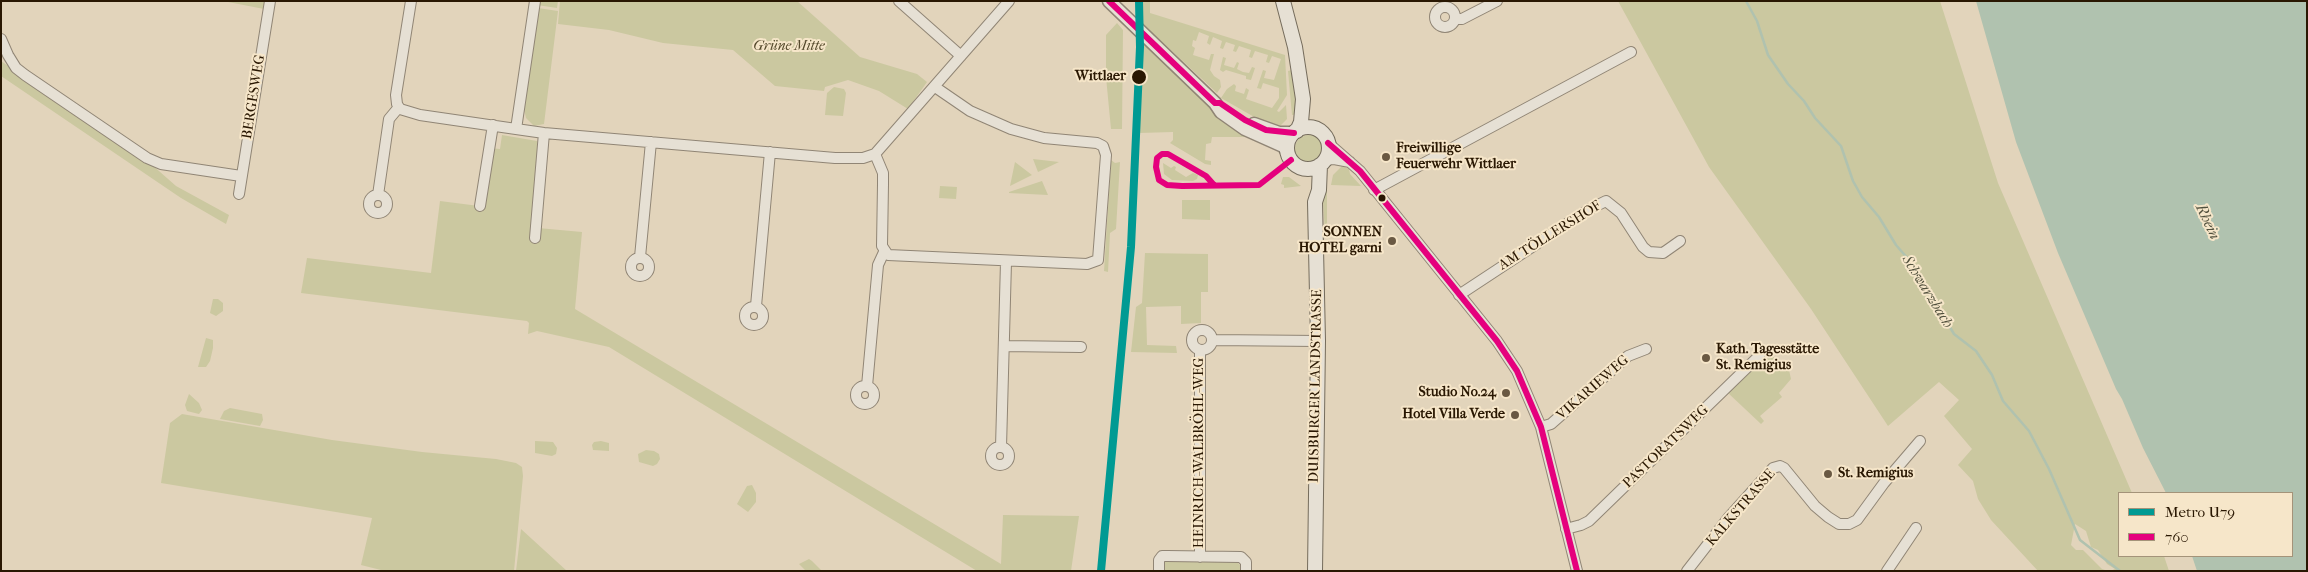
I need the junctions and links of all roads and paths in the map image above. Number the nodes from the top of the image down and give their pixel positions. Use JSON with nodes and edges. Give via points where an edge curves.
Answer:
{"nodes":[{"id":1,"x":270,"y":1,"type":"edge"},
{"id":2,"x":411,"y":1,"type":"edge"},
{"id":3,"x":535,"y":1,"type":"edge"},
{"id":4,"x":899,"y":1,"type":"edge"},
{"id":5,"x":1009,"y":1,"type":"edge"},
{"id":6,"x":1109,"y":1,"type":"edge"},
{"id":7,"x":1283,"y":1,"type":"edge"},
{"id":8,"x":1497,"y":1,"type":"edge"},
{"id":9,"x":1438,"y":5,"type":"edge"},
{"id":10,"x":1456,"y":19,"type":"junction"},
{"id":11,"x":1,"y":39,"type":"edge"},
{"id":12,"x":1631,"y":52,"type":"dead end"},
{"id":13,"x":961,"y":56,"type":"junction"},
{"id":14,"x":935,"y":86,"type":"junction"},
{"id":15,"x":1303,"y":98,"type":"junction"},
{"id":16,"x":1215,"y":103,"type":"junction"},
{"id":17,"x":399,"y":108,"type":"junction"},
{"id":18,"x":493,"y":126,"type":"junction"},
{"id":19,"x":516,"y":129,"type":"junction"},
{"id":20,"x":1316,"y":129,"type":"junction"},
{"id":21,"x":1296,"y":132,"type":"junction"},
{"id":22,"x":544,"y":133,"type":"junction"},
{"id":23,"x":651,"y":142,"type":"junction"},
{"id":24,"x":1328,"y":143,"type":"junction"},
{"id":25,"x":770,"y":152,"type":"junction"},
{"id":26,"x":1288,"y":152,"type":"junction"},
{"id":27,"x":876,"y":154,"type":"junction"},
{"id":28,"x":1350,"y":162,"type":"junction"},
{"id":29,"x":1322,"y":163,"type":"junction"},
{"id":30,"x":1302,"y":168,"type":"junction"},
{"id":31,"x":241,"y":176,"type":"junction"},
{"id":32,"x":1374,"y":190,"type":"junction"},
{"id":33,"x":239,"y":194,"type":"dead end"},
{"id":34,"x":378,"y":195,"type":"dead end"},
{"id":35,"x":1315,"y":202,"type":"junction"},
{"id":36,"x":480,"y":206,"type":"dead end"},
{"id":37,"x":535,"y":238,"type":"dead end"},
{"id":38,"x":1680,"y":241,"type":"dead end"},
{"id":39,"x":884,"y":252,"type":"junction"},
{"id":40,"x":640,"y":257,"type":"dead end"},
{"id":41,"x":1006,"y":262,"type":"junction"},
{"id":42,"x":1459,"y":295,"type":"junction"},
{"id":43,"x":756,"y":306,"type":"dead end"},
{"id":44,"x":1212,"y":340,"type":"junction"},
{"id":45,"x":1318,"y":341,"type":"junction"},
{"id":46,"x":1004,"y":346,"type":"junction"},
{"id":47,"x":1082,"y":347,"type":"dead end"},
{"id":48,"x":1646,"y":349,"type":"dead end"},
{"id":49,"x":1200,"y":350,"type":"junction"},
{"id":50,"x":1760,"y":355,"type":"dead end"},
{"id":51,"x":867,"y":386,"type":"dead end"},
{"id":52,"x":1541,"y":427,"type":"junction"},
{"id":53,"x":1920,"y":441,"type":"dead end"},
{"id":54,"x":1002,"y":447,"type":"dead end"},
{"id":55,"x":1916,"y":528,"type":"dead end"},
{"id":56,"x":1566,"y":529,"type":"junction"},
{"id":57,"x":1200,"y":557,"type":"junction"},
{"id":58,"x":1159,"y":571,"type":"edge"},
{"id":59,"x":1246,"y":571,"type":"edge"},
{"id":60,"x":1315,"y":571,"type":"edge"},
{"id":61,"x":1577,"y":571,"type":"edge"},
{"id":62,"x":1687,"y":571,"type":"edge"},
{"id":63,"x":1887,"y":571,"type":"edge"}],
"edges":[{"from":1,"to":31,"type":"street","name":"BERGESWEG"},
{"from":2,"to":17,"type":"street","via":[[396,95]]},
{"from":3,"to":19,"type":"street"},
{"from":4,"to":13,"type":"street"},
{"from":5,"to":13,"type":"street"},
{"from":6,"to":16,"type":"street"},
{"from":7,"to":15,"type":"main road","via":[[1295,46]]},
{"from":8,"to":10,"type":"street"},
{"from":9,"to":10,"type":"street","via":[[1452,10]]},
{"from":9,"to":10,"type":"street","via":[[1435,17],[1440,26],[1450,27]]},
{"from":11,"to":31,"type":"street","via":[[12,62],[25,75],[147,158],[161,164]]},
{"from":12,"to":32,"type":"street"},
{"from":13,"to":14,"type":"street"},
{"from":14,"to":27,"type":"street"},
{"from":14,"to":41,"type":"street","via":[[970,111],[1011,129],[1044,138],[1097,143],[1106,152],[1098,260],[1087,264]]},
{"from":15,"to":20,"type":"main road"},
{"from":15,"to":21,"type":"main road","via":[[1301,122]]},
{"from":16,"to":21,"type":"street","via":[[1266,130]]},
{"from":16,"to":26,"type":"street","via":[[1221,112],[1245,129]]},
{"from":17,"to":18,"type":"street","via":[[406,112]]},
{"from":17,"to":34,"type":"street","via":[[389,119]]},
{"from":18,"to":19,"type":"street"},
{"from":18,"to":36,"type":"street"},
{"from":19,"to":22,"type":"street"},
{"from":20,"to":21,"type":"main road"},
{"from":20,"to":24,"type":"main road"},
{"from":21,"to":26,"type":"main road","via":[[1288,144]]},
{"from":22,"to":23,"type":"street"},
{"from":22,"to":37,"type":"street"},
{"from":23,"to":25,"type":"street"},
{"from":23,"to":40,"type":"street"},
{"from":24,"to":28,"type":"street"},
{"from":24,"to":29,"type":"main road","name":"DUISBURGER LANDSTRASSE","via":[[1328,154]]},
{"from":25,"to":27,"type":"street","via":[[852,159]]},
{"from":25,"to":43,"type":"street"},
{"from":26,"to":30,"type":"main road","name":"DUISBURGER LANDSTRASSE","via":[[1294,163]]},
{"from":27,"to":39,"type":"street","via":[[883,173]]},
{"from":28,"to":29,"type":"street","via":[[1334,159]]},
{"from":28,"to":32,"type":"street"},
{"from":29,"to":30,"type":"main road"},
{"from":29,"to":35,"type":"main road","name":"DUISBURGER LANDSTRASSE"},
{"from":30,"to":35,"type":"main road","name":"DUISBURGER LANDSTRASSE"},
{"from":31,"to":33,"type":"street","name":"BERGESWEG"},
{"from":32,"to":42,"type":"street"},
{"from":35,"to":45,"type":"main road","name":"DUISBURGER LANDSTRASSE"},
{"from":38,"to":42,"type":"street","name":"AM TÖLLERSHOF","via":[[1663,253],[1649,252],[1621,213],[1606,201]]},
{"from":39,"to":41,"type":"street","via":[[893,257]]},
{"from":39,"to":51,"type":"street","via":[[878,265]]},
{"from":41,"to":46,"type":"street"},
{"from":42,"to":52,"type":"street","via":[[1517,371]]},
{"from":44,"to":45,"type":"street","name":"HEINRICH-WALBRÖHL-WEG"},
{"from":44,"to":49,"type":"street","name":"HEINRICH-WALBRÖHL-WEG","via":[[1210,346]]},
{"from":44,"to":49,"type":"street","name":"HEINRICH-WALBRÖHL-WEG","via":[[1206,331],[1196,332],[1192,344]]},
{"from":45,"to":60,"type":"main road","name":"DUISBURGER LANDSTRASSE"},
{"from":46,"to":47,"type":"street"},
{"from":46,"to":54,"type":"street"},
{"from":48,"to":52,"type":"street","name":"VIKARIEWEG","via":[[1628,356],[1551,424]]},
{"from":49,"to":57,"type":"street","name":"HEINRICH-WALBRÖHL-WEG"},
{"from":50,"to":56,"type":"street","name":"PASTORATSWEG","via":[[1589,521]]},
{"from":52,"to":56,"type":"street"},
{"from":53,"to":62,"type":"street","name":"KALKSTRASSE","via":[[1857,520],[1849,524],[1839,524],[1828,517],[1784,468],[1773,468]]},
{"from":55,"to":63,"type":"street"},
{"from":56,"to":61,"type":"street"},
{"from":57,"to":58,"type":"street","name":"HEINRICH-WALBRÖHL-WEG","via":[[1162,556]]},
{"from":57,"to":59,"type":"street","name":"HEINRICH-WALBRÖHL-WEG","via":[[1240,557],[1246,562]]}]}
